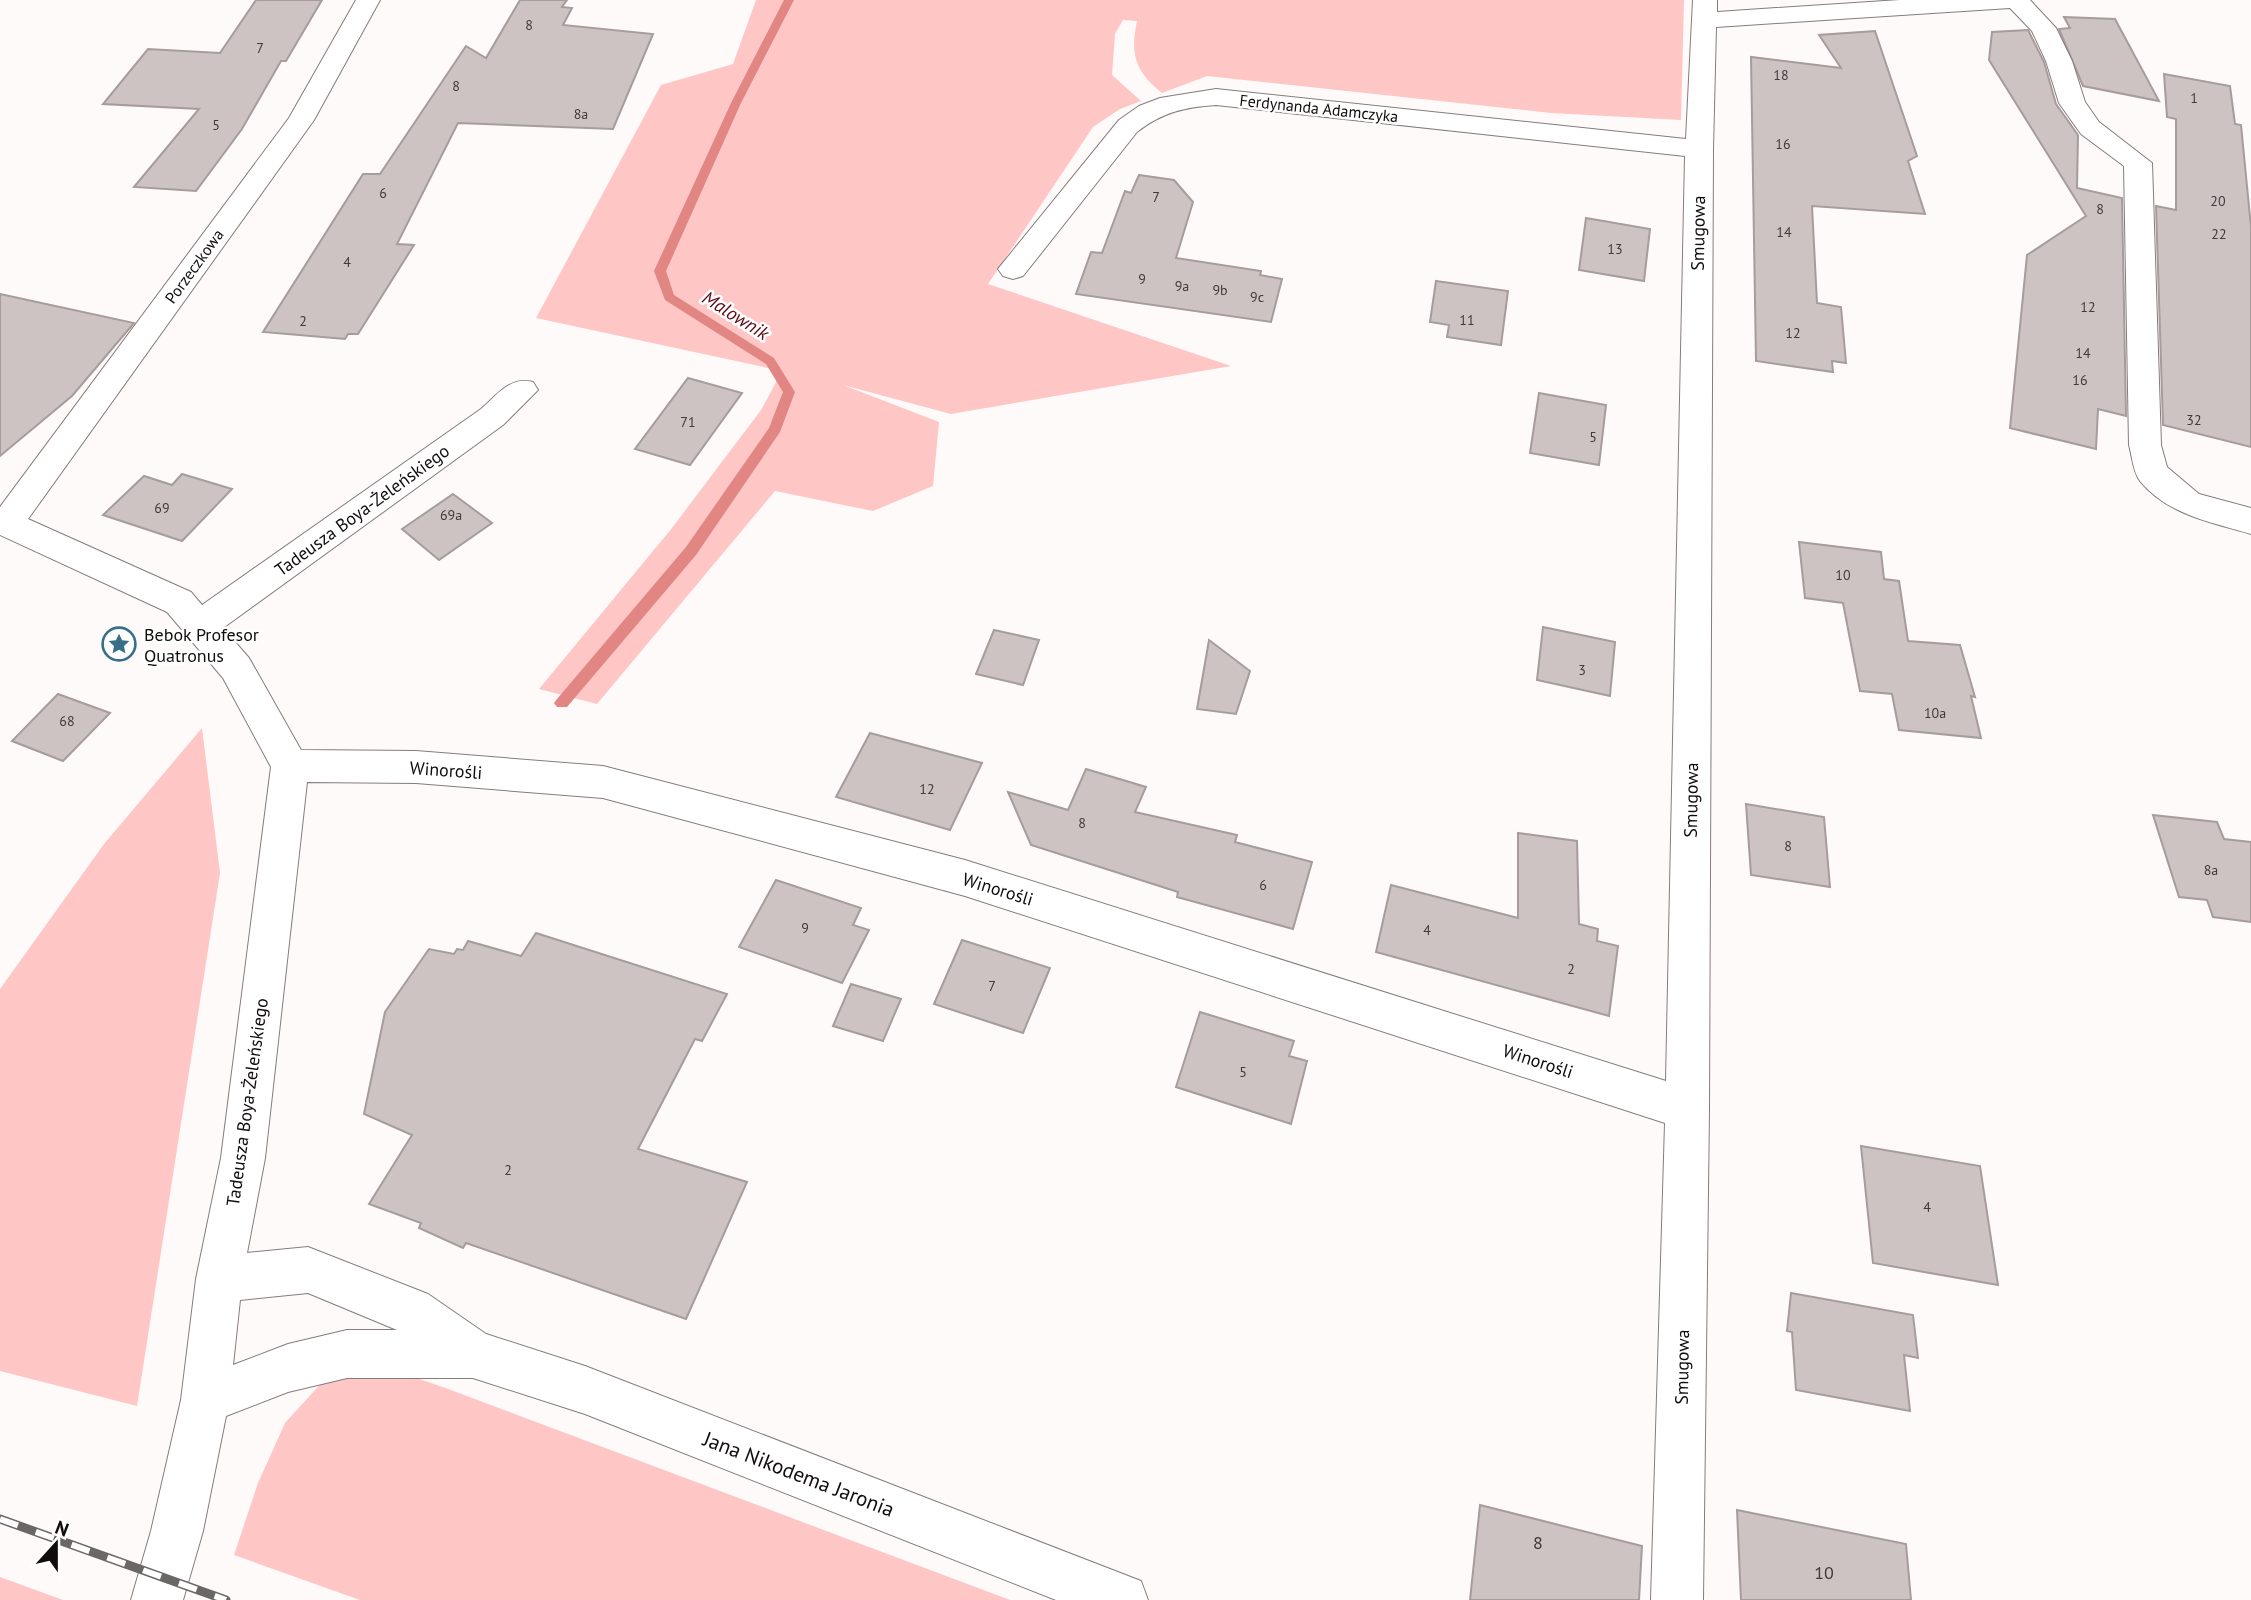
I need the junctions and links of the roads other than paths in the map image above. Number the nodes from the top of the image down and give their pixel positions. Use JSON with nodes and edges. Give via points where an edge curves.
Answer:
{"nodes":[{"id":1,"x":368,"y":0,"type":"edge"},
{"id":2,"x":2016,"y":0,"type":"edge"},
{"id":3,"x":1705,"y":10,"type":"edge"},
{"id":4,"x":1699,"y":149,"type":"junction"},
{"id":5,"x":1013,"y":270,"type":"dead end"},
{"id":6,"x":522,"y":390,"type":"dead end"},
{"id":7,"x":2251,"y":521,"type":"edge"},
{"id":8,"x":3,"y":522,"type":"edge"},
{"id":9,"x":199,"y":626,"type":"junction"},
{"id":10,"x":290,"y":766,"type":"junction"},
{"id":11,"x":1688,"y":1109,"type":"junction"},
{"id":12,"x":219,"y":1279,"type":"junction"},
{"id":13,"x":473,"y":1354,"type":"junction"},
{"id":14,"x":205,"y":1400,"type":"junction"},
{"id":15,"x":157,"y":1600,"type":"edge"},
{"id":16,"x":1122,"y":1600,"type":"edge"},
{"id":17,"x":1677,"y":1600,"type":"edge"}],
"edges":[{"from":1,"to":8,"type":"street","name":"Porzeczkowa","via":[[302,120]]},
{"from":2,"to":3,"type":"street"},
{"from":2,"to":7,"type":"street","via":[[2043,28],[2072,103],[2090,128],[2138,163],[2145,445],[2152,473],[2188,503]]},
{"from":3,"to":4,"type":"street","name":"Smugowa"},
{"from":4,"to":5,"type":"street","name":"Ferdynanda Adamczyka","via":[[1216,97],[1183,99],[1142,113],[1128,126]]},
{"from":4,"to":11,"type":"street","name":"Smugowa"},
{"from":6,"to":9,"type":"street","name":"Tadeusza Boya-Żeleńskiego","via":[[492,417]]},
{"from":8,"to":9,"type":"street","via":[[179,602]]},
{"from":9,"to":10,"type":"street","via":[[236,668]]},
{"from":10,"to":11,"type":"street","name":"Winorośli","via":[[416,767],[603,782],[965,878]]},
{"from":10,"to":12,"type":"street","name":"Tadeusza Boya-Żeleńskiego","via":[[243,1158]]},
{"from":11,"to":17,"type":"street","name":"Smugowa"},
{"from":12,"to":13,"type":"street","name":"Jana Nikodema Jaronia","via":[[308,1270],[411,1311]]},
{"from":12,"to":14,"type":"street","name":"Tadeusza Boya-Żeleńskiego"},
{"from":13,"to":14,"type":"street","name":"Jana Nikodema Jaronia","via":[[346,1354],[288,1368]]},
{"from":13,"to":16,"type":"street","name":"Jana Nikodema Jaronia","via":[[585,1390]]},
{"from":14,"to":15,"type":"street","name":"Tadeusza Boya-Żeleńskiego"}]}
